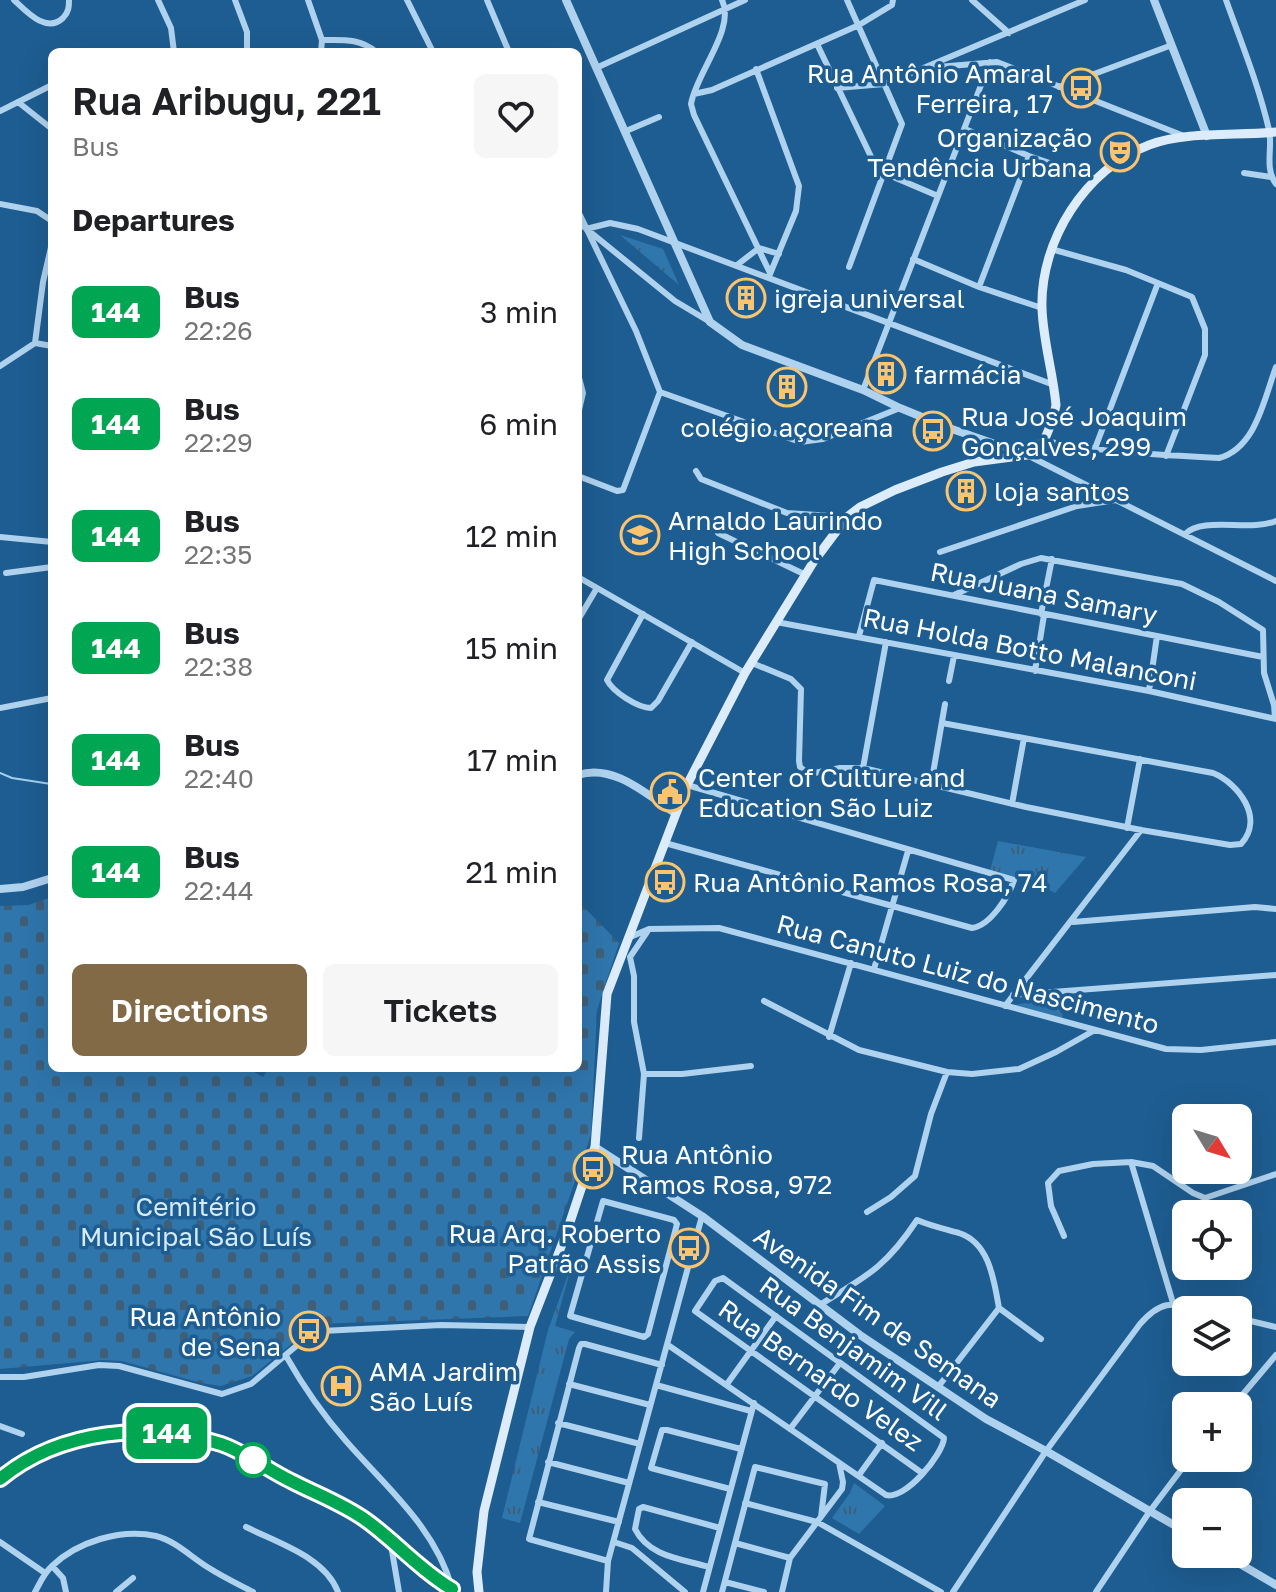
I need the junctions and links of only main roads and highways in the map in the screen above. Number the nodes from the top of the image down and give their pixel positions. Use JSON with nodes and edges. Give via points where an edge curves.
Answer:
{"nodes":[{"id":1,"x":1273,"y":132,"type":"edge"},
{"id":2,"x":479,"y":1592,"type":"edge"}],
"edges":[{"from":1,"to":2,"type":"main road","via":[[1150,144],[1097,179],[1070,211],[1044,275],[1042,308],[1054,385],[1053,419],[1044,441],[1027,455],[974,462],[895,490],[847,517],[745,673],[687,785],[607,994],[595,1147],[530,1327],[483,1519]]}]}
